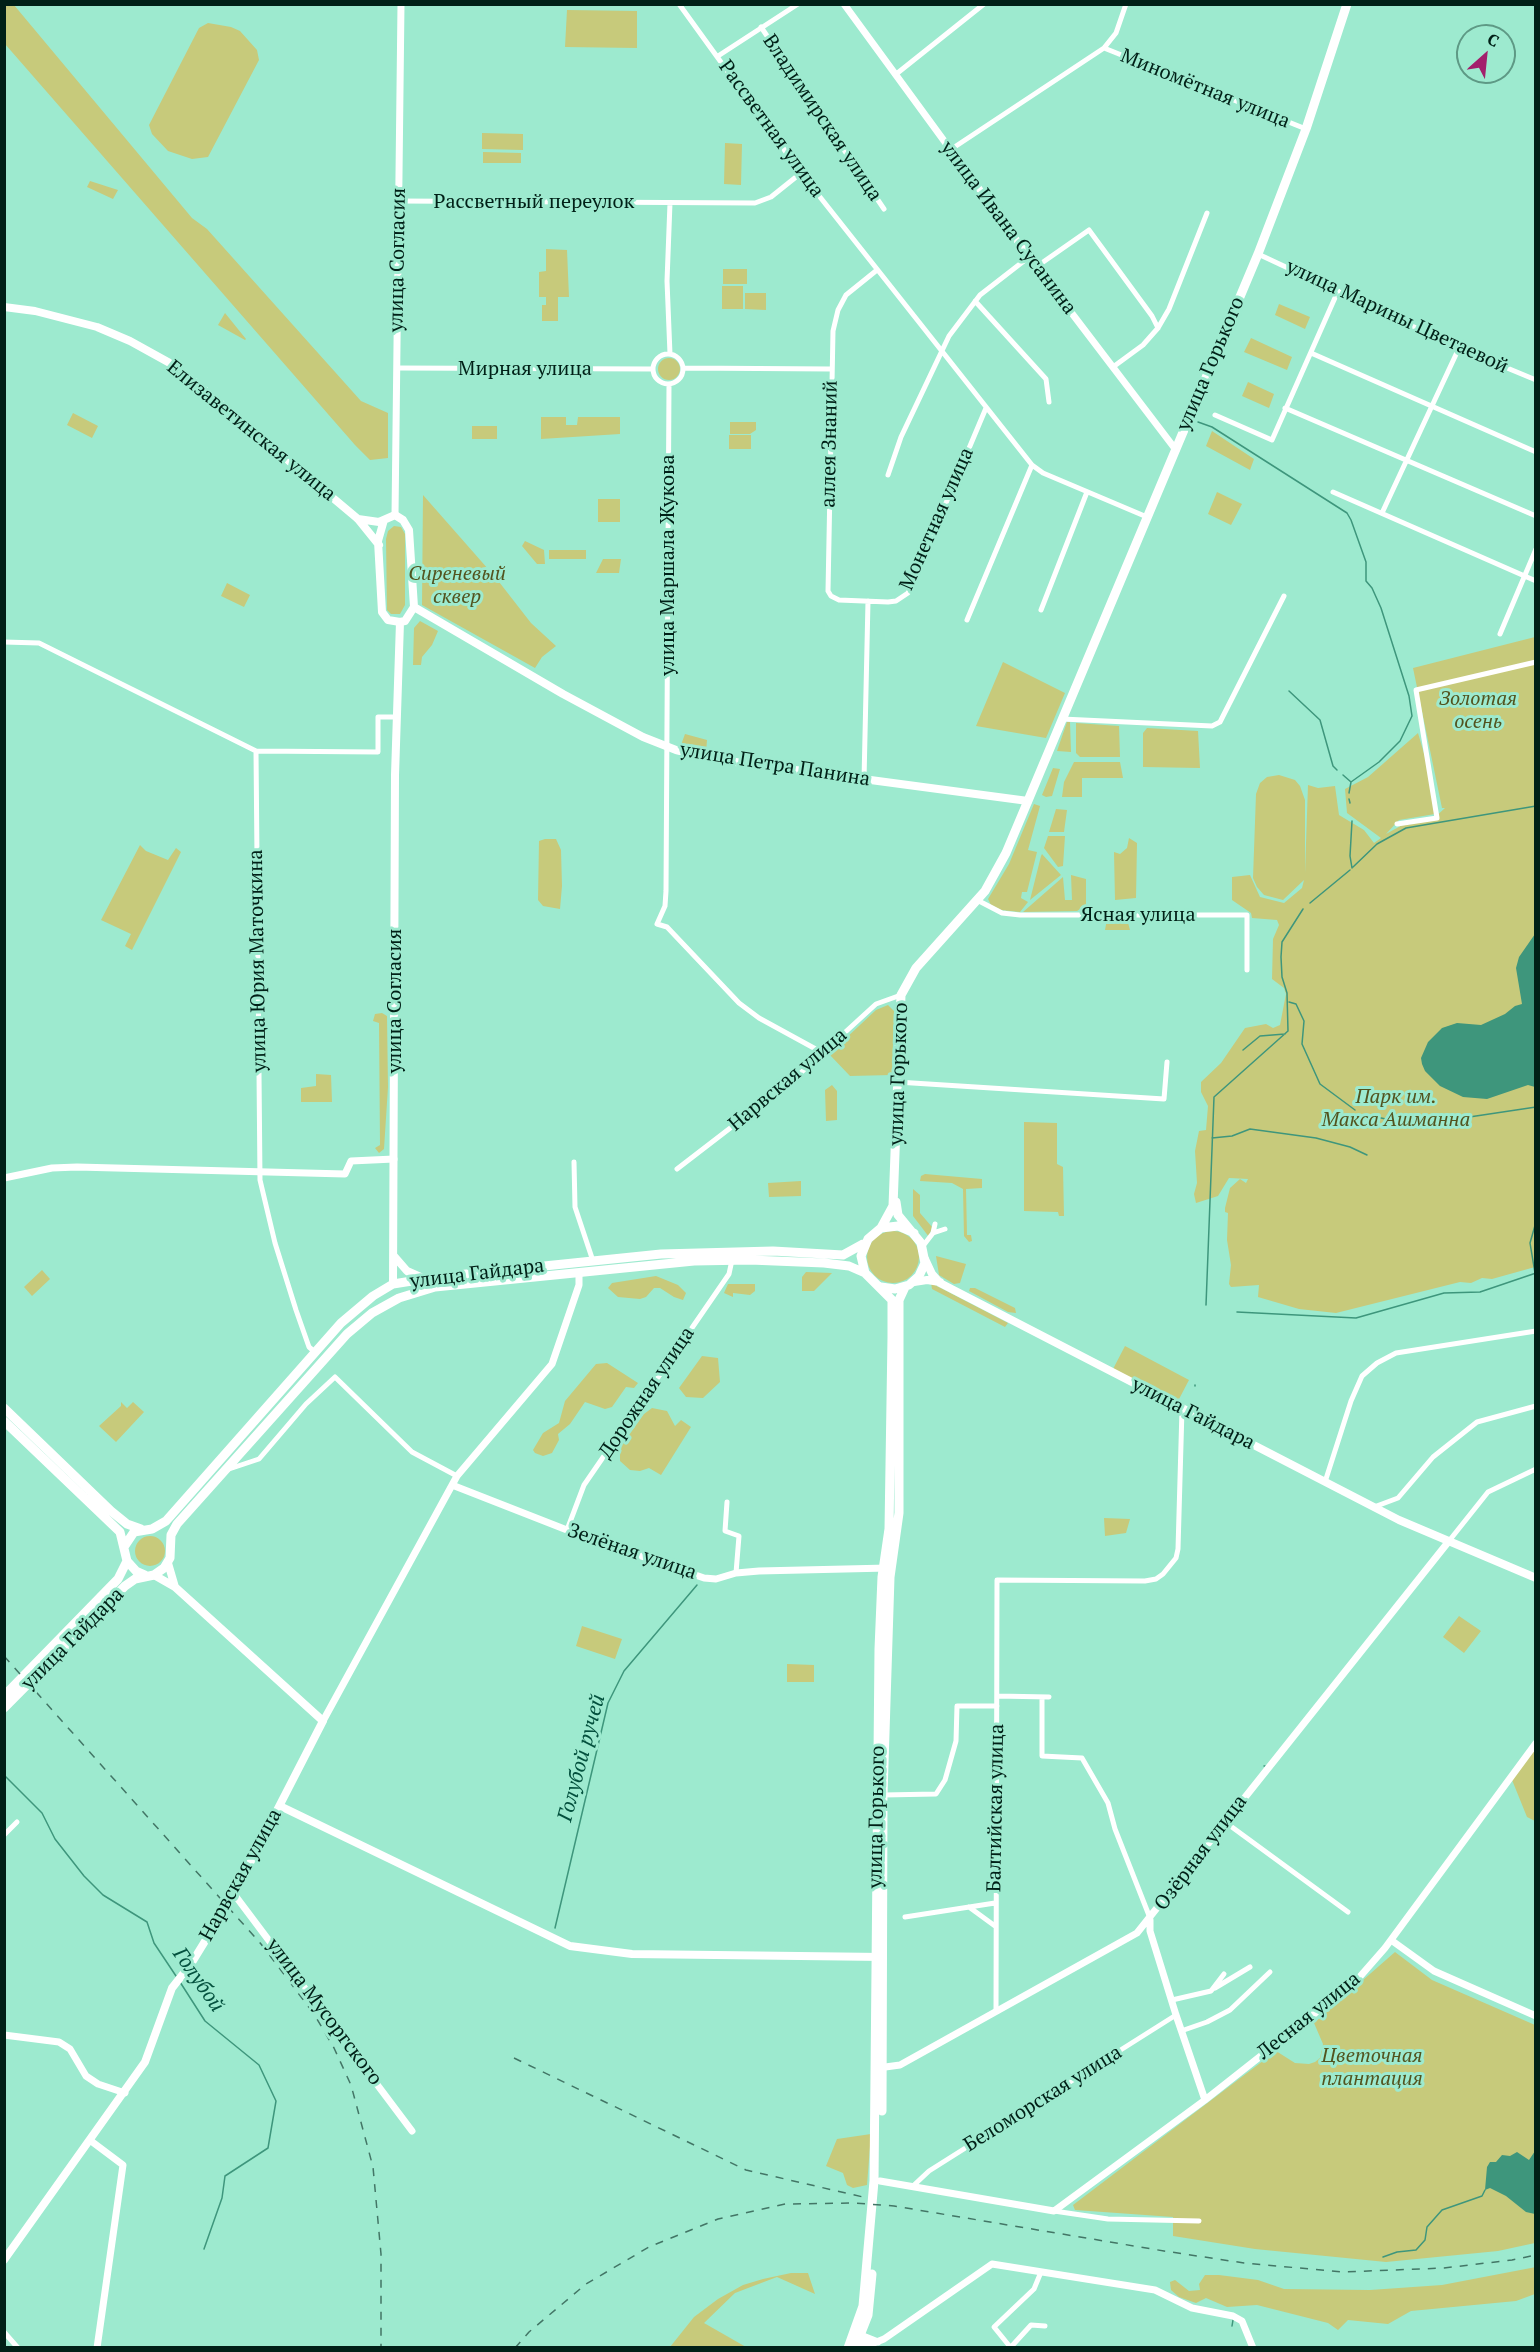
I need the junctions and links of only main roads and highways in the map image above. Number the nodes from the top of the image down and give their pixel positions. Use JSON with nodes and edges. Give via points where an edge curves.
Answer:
{"nodes":[{"id":1,"x":1347,"y":4,"type":"edge"},
{"id":2,"x":4,"y":307,"type":"edge"},
{"id":3,"x":358,"y":519,"type":"junction"},
{"id":4,"x":384,"y":520,"type":"junction"},
{"id":5,"x":379,"y":545,"type":"junction"},
{"id":6,"x":414,"y":608,"type":"junction"},
{"id":7,"x":400,"y":622,"type":"junction"},
{"id":8,"x":1028,"y":801,"type":"junction"},
{"id":9,"x":894,"y":1188,"type":"junction"},
{"id":10,"x":881,"y":1228,"type":"junction"},
{"id":11,"x":914,"y":1233,"type":"junction"},
{"id":12,"x":865,"y":1242,"type":"junction"},
{"id":13,"x":394,"y":1256,"type":"junction"},
{"id":14,"x":925,"y":1259,"type":"junction"},
{"id":15,"x":865,"y":1273,"type":"junction"},
{"id":16,"x":425,"y":1279,"type":"junction"},
{"id":17,"x":914,"y":1282,"type":"junction"},
{"id":18,"x":940,"y":1282,"type":"junction"},
{"id":19,"x":393,"y":1284,"type":"junction"},
{"id":20,"x":881,"y":1287,"type":"junction"},
{"id":21,"x":905,"y":1287,"type":"junction"},
{"id":22,"x":399,"y":1298,"type":"junction"},
{"id":23,"x":4,"y":1408,"type":"edge"},
{"id":24,"x":4,"y":1421,"type":"edge"},
{"id":25,"x":141,"y":1529,"type":"junction"},
{"id":26,"x":152,"y":1529,"type":"junction"},
{"id":27,"x":170,"y":1546,"type":"junction"},
{"id":28,"x":124,"y":1547,"type":"junction"},
{"id":29,"x":127,"y":1561,"type":"junction"},
{"id":30,"x":168,"y":1563,"type":"junction"},
{"id":31,"x":887,"y":1568,"type":"junction"},
{"id":32,"x":149,"y":1575,"type":"junction"},
{"id":33,"x":1536,"y":1578,"type":"edge"},
{"id":34,"x":175,"y":1587,"type":"junction"},
{"id":35,"x":38,"y":1668,"type":"junction"},
{"id":36,"x":8,"y":1697,"type":"edge"},
{"id":37,"x":4,"y":1708,"type":"edge"},
{"id":38,"x":280,"y":1806,"type":"junction"},
{"id":39,"x":880,"y":1957,"type":"junction"},
{"id":40,"x":4,"y":2260,"type":"edge"},
{"id":41,"x":855,"y":2341,"type":"edge"}],
"edges":[{"from":1,"to":8,"type":"main road","name":"улица Горького","via":[[1306,129],[1258,254]]},
{"from":2,"to":3,"type":"main road","name":"Елизаветинская улица","via":[[97,327],[165,360],[213,395]]},
{"from":3,"to":4,"type":"main road"},
{"from":3,"to":5,"type":"main road","name":"Елизаветинская улица"},
{"from":4,"to":5,"type":"main road"},
{"from":4,"to":6,"type":"main road","via":[[395,515],[409,530]]},
{"from":5,"to":7,"type":"main road","via":[[382,612],[388,620]]},
{"from":6,"to":7,"type":"main road"},
{"from":6,"to":8,"type":"main road","name":"улица Петра Панина","via":[[563,694],[667,747],[707,758]]},
{"from":7,"to":13,"type":"main road","name":"улица Согласия"},
{"from":8,"to":9,"type":"main road","name":"улица Горького","via":[[993,880],[916,968],[901,995]]},
{"from":9,"to":10,"type":"main road","name":"улица Горького","via":[[892,1210]]},
{"from":9,"to":11,"type":"main road","name":"улица Горького","via":[[898,1215]]},
{"from":10,"to":11,"type":"main road","via":[[898,1226]]},
{"from":10,"to":12,"type":"main road","name":"улица Горького"},
{"from":11,"to":14,"type":"main road","name":"улица Горького","via":[[923,1246]]},
{"from":12,"to":15,"type":"main road","via":[[861,1259]]},
{"from":12,"to":16,"type":"main road","name":"улица Гайдара","via":[[843,1255],[739,1251],[661,1254]]},
{"from":13,"to":16,"type":"main road","via":[[407,1271]]},
{"from":13,"to":19,"type":"main road","name":"улица Согласия"},
{"from":14,"to":17,"type":"main road"},
{"from":14,"to":18,"type":"main road","name":"улица Гайдара"},
{"from":15,"to":20,"type":"main road","name":"улица Горького"},
{"from":15,"to":22,"type":"main road","name":"улица Гайдара","via":[[837,1264],[693,1261],[435,1287]]},
{"from":16,"to":19,"type":"main road","name":"улица Гайдара"},
{"from":17,"to":18,"type":"main road","name":"улица Гайдара"},
{"from":17,"to":21,"type":"main road"},
{"from":18,"to":33,"type":"main road","name":"улица Гайдара","via":[[1374,1507]]},
{"from":19,"to":22,"type":"main road"},
{"from":19,"to":26,"type":"main road","name":"улица Гайдара","via":[[349,1316],[174,1513]]},
{"from":20,"to":21,"type":"main road"},
{"from":20,"to":31,"type":"main road","name":"улица Горького","via":[[892,1300]]},
{"from":21,"to":31,"type":"main road","name":"улица Горького","via":[[899,1300],[899,1513]]},
{"from":22,"to":27,"type":"main road","name":"улица Гайдара","via":[[372,1313],[347,1334],[177,1524]]},
{"from":23,"to":25,"type":"main road","via":[[111,1511]]},
{"from":24,"to":28,"type":"main road","name":"улица Гайдара","via":[[120,1532]]},
{"from":25,"to":26,"type":"main road"},
{"from":25,"to":28,"type":"main road","via":[[134,1532]]},
{"from":26,"to":27,"type":"main road","via":[[161,1533]]},
{"from":27,"to":30,"type":"main road","name":"улица Гайдара"},
{"from":28,"to":29,"type":"main road","name":"улица Гайдара"},
{"from":29,"to":32,"type":"main road","name":"улица Гайдара","via":[[136,1571]]},
{"from":29,"to":35,"type":"main road","name":"улица Гайдара","via":[[118,1579]]},
{"from":30,"to":32,"type":"main road","name":"улица Гайдара"},
{"from":30,"to":34,"type":"main road"},
{"from":31,"to":39,"type":"main road","name":"улица Горького"},
{"from":31,"to":39,"type":"main road","name":"улица Горького","via":[[879,1649]]},
{"from":32,"to":34,"type":"main road"},
{"from":32,"to":35,"type":"main road","name":"улица Гайдара","via":[[125,1586]]},
{"from":34,"to":38,"type":"main road","name":"Нарвская улица","via":[[323,1721]]},
{"from":35,"to":36,"type":"main road","name":"улица Гайдара"},
{"from":36,"to":37,"type":"main road","name":"улица Гайдара"},
{"from":38,"to":39,"type":"main road","via":[[557,1942],[577,1948],[632,1954]]},
{"from":38,"to":40,"type":"main road","name":"Нарвская улица","via":[[234,1894],[175,1984],[145,2062]]},
{"from":39,"to":41,"type":"main road","name":"улица Горького","via":[[877,2181],[866,2306]]}]}
